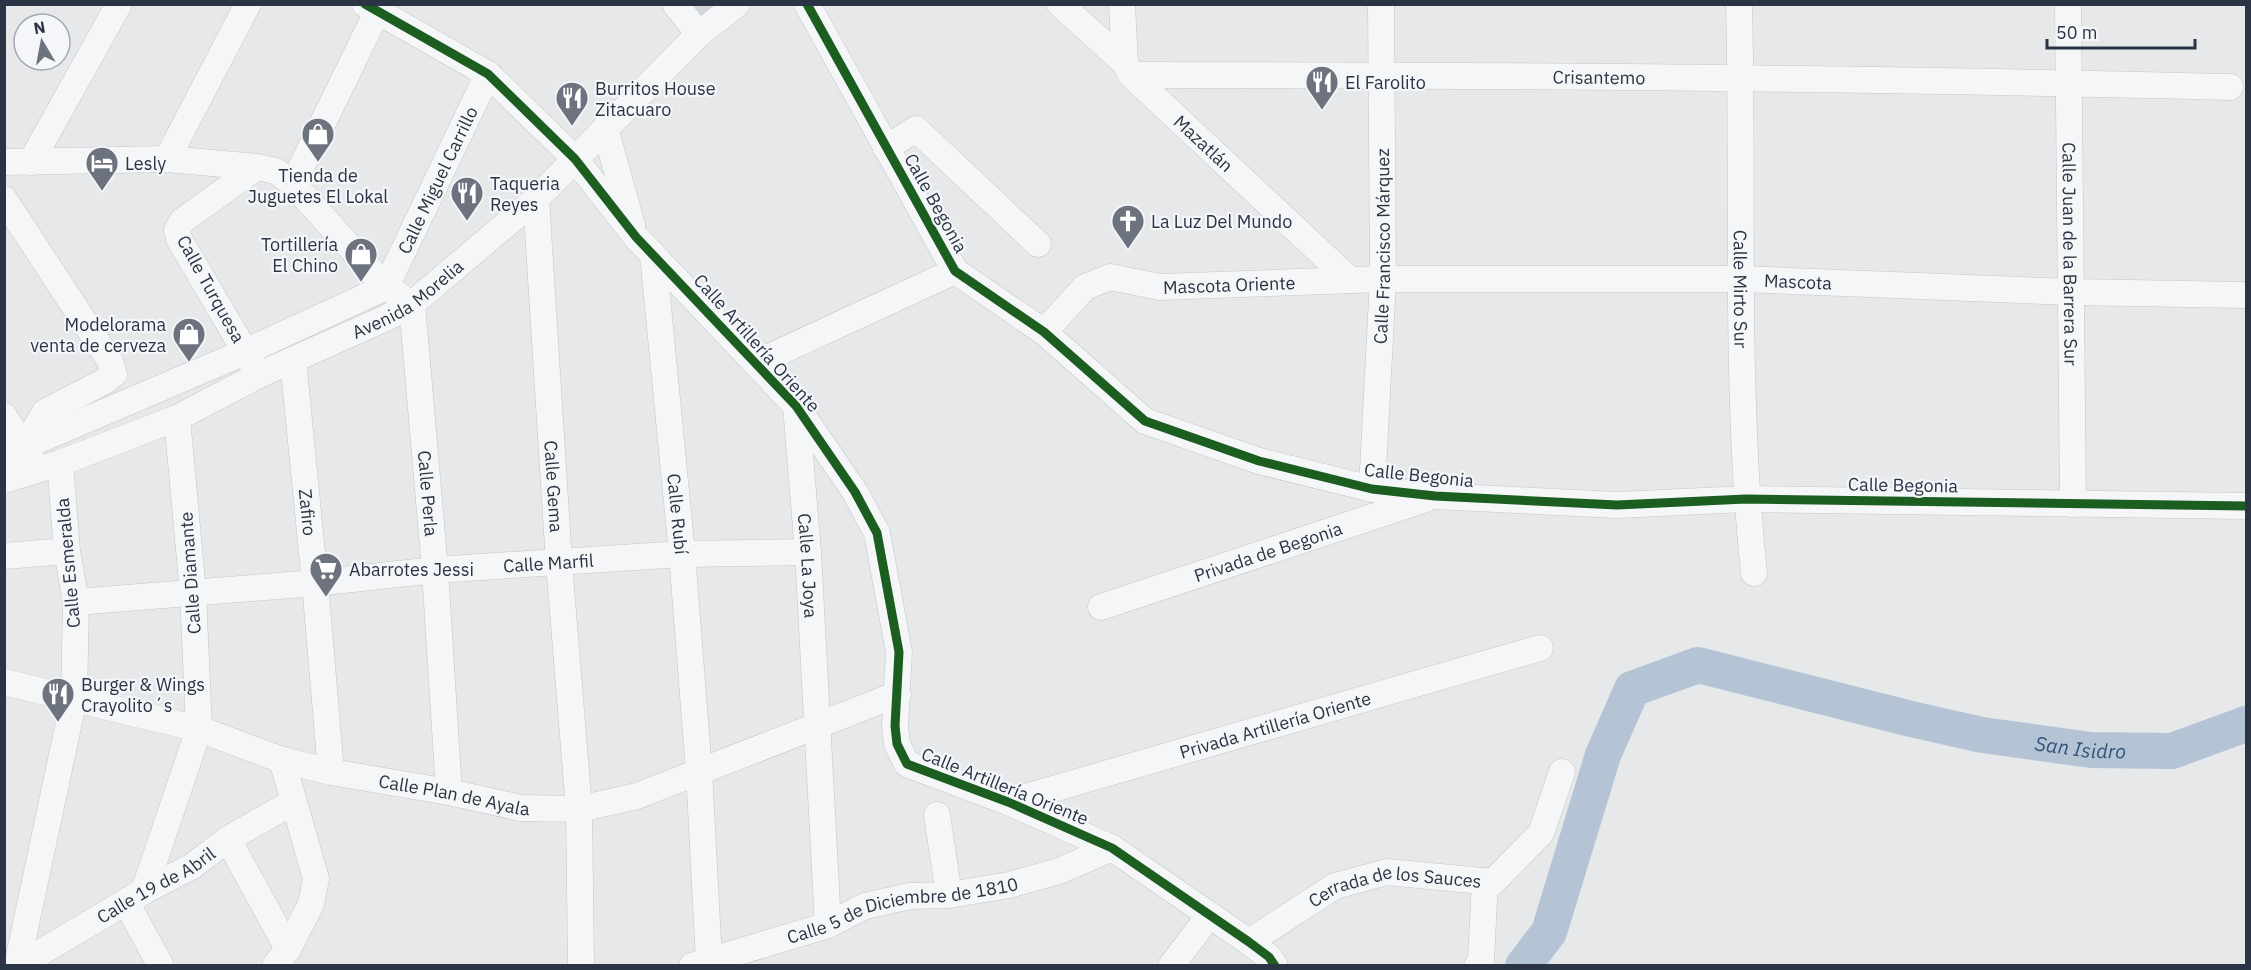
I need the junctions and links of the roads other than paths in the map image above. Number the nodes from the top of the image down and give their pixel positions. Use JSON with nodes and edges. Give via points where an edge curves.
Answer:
{"nodes":[{"id":1,"x":119,"y":4,"type":"edge"},
{"id":2,"x":248,"y":4,"type":"edge"},
{"id":3,"x":675,"y":4,"type":"edge"},
{"id":4,"x":737,"y":4,"type":"edge"},
{"id":5,"x":807,"y":4,"type":"edge"},
{"id":6,"x":1060,"y":4,"type":"edge"},
{"id":7,"x":1122,"y":4,"type":"edge"},
{"id":8,"x":1381,"y":4,"type":"edge"},
{"id":9,"x":1739,"y":4,"type":"edge"},
{"id":10,"x":2068,"y":4,"type":"edge"},
{"id":11,"x":371,"y":7,"type":"edge"},
{"id":12,"x":699,"y":34,"type":"junction"},
{"id":13,"x":1128,"y":69,"type":"junction"},
{"id":14,"x":488,"y":74,"type":"junction"},
{"id":15,"x":1383,"y":75,"type":"junction"},
{"id":16,"x":1741,"y":80,"type":"junction"},
{"id":17,"x":2068,"y":83,"type":"junction"},
{"id":18,"x":2230,"y":87,"type":"dead end"},
{"id":19,"x":605,"y":128,"type":"junction"},
{"id":20,"x":886,"y":148,"type":"junction"},
{"id":21,"x":167,"y":159,"type":"junction"},
{"id":22,"x":575,"y":159,"type":"junction"},
{"id":23,"x":4,"y":162,"type":"edge"},
{"id":24,"x":31,"y":162,"type":"junction"},
{"id":25,"x":257,"y":167,"type":"junction"},
{"id":26,"x":293,"y":184,"type":"junction"},
{"id":27,"x":4,"y":199,"type":"edge"},
{"id":28,"x":536,"y":199,"type":"junction"},
{"id":29,"x":636,"y":237,"type":"junction"},
{"id":30,"x":1038,"y":244,"type":"dead end"},
{"id":31,"x":653,"y":255,"type":"junction"},
{"id":32,"x":955,"y":271,"type":"junction"},
{"id":33,"x":1383,"y":279,"type":"junction"},
{"id":34,"x":1741,"y":279,"type":"junction"},
{"id":35,"x":1350,"y":280,"type":"junction"},
{"id":36,"x":386,"y":287,"type":"junction"},
{"id":37,"x":2070,"y":292,"type":"junction"},
{"id":38,"x":2247,"y":295,"type":"edge"},
{"id":39,"x":412,"y":304,"type":"junction"},
{"id":40,"x":1044,"y":332,"type":"junction"},
{"id":41,"x":245,"y":352,"type":"junction"},
{"id":42,"x":293,"y":360,"type":"junction"},
{"id":43,"x":756,"y":363,"type":"junction"},
{"id":44,"x":259,"y":375,"type":"junction"},
{"id":45,"x":796,"y":406,"type":"junction"},
{"id":46,"x":4,"y":416,"type":"edge"},
{"id":47,"x":177,"y":418,"type":"junction"},
{"id":48,"x":15,"y":451,"type":"edge"},
{"id":49,"x":49,"y":466,"type":"junction"},
{"id":50,"x":4,"y":480,"type":"edge"},
{"id":51,"x":1372,"y":489,"type":"junction"},
{"id":52,"x":1435,"y":496,"type":"junction"},
{"id":53,"x":1746,"y":499,"type":"junction"},
{"id":54,"x":2073,"y":504,"type":"junction"},
{"id":55,"x":2247,"y":506,"type":"edge"},
{"id":56,"x":67,"y":550,"type":"junction"},
{"id":57,"x":808,"y":552,"type":"junction"},
{"id":58,"x":682,"y":554,"type":"junction"},
{"id":59,"x":4,"y":556,"type":"edge"},
{"id":60,"x":559,"y":563,"type":"junction"},
{"id":61,"x":435,"y":570,"type":"junction"},
{"id":62,"x":1754,"y":573,"type":"dead end"},
{"id":63,"x":315,"y":583,"type":"junction"},
{"id":64,"x":193,"y":593,"type":"junction"},
{"id":65,"x":76,"y":602,"type":"junction"},
{"id":66,"x":1101,"y":607,"type":"dead end"},
{"id":67,"x":1540,"y":648,"type":"dead end"},
{"id":68,"x":4,"y":682,"type":"edge"},
{"id":69,"x":898,"y":694,"type":"junction"},
{"id":70,"x":74,"y":699,"type":"junction"},
{"id":71,"x":816,"y":725,"type":"junction"},
{"id":72,"x":199,"y":729,"type":"junction"},
{"id":73,"x":282,"y":760,"type":"junction"},
{"id":74,"x":699,"y":771,"type":"junction"},
{"id":75,"x":331,"y":772,"type":"junction"},
{"id":76,"x":1562,"y":772,"type":"dead end"},
{"id":77,"x":449,"y":792,"type":"junction"},
{"id":78,"x":293,"y":802,"type":"junction"},
{"id":79,"x":1008,"y":802,"type":"junction"},
{"id":80,"x":579,"y":809,"type":"junction"},
{"id":81,"x":937,"y":815,"type":"dead end"},
{"id":82,"x":228,"y":839,"type":"junction"},
{"id":83,"x":1112,"y":848,"type":"junction"},
{"id":84,"x":1485,"y":881,"type":"junction"},
{"id":85,"x":949,"y":895,"type":"junction"},
{"id":86,"x":135,"y":897,"type":"junction"},
{"id":87,"x":1209,"y":916,"type":"junction"},
{"id":88,"x":828,"y":925,"type":"junction"},
{"id":89,"x":1264,"y":955,"type":"edge"},
{"id":90,"x":282,"y":957,"type":"edge"},
{"id":91,"x":701,"y":963,"type":"edge"},
{"id":92,"x":17,"y":966,"type":"edge"},
{"id":93,"x":161,"y":966,"type":"edge"},
{"id":94,"x":581,"y":966,"type":"edge"},
{"id":95,"x":1171,"y":966,"type":"edge"},
{"id":96,"x":1477,"y":966,"type":"edge"}],
"edges":[{"from":1,"to":24,"type":"street"},
{"from":2,"to":21,"type":"street"},
{"from":3,"to":12,"type":"street"},
{"from":4,"to":12,"type":"street","name":"Avenida Morelia"},
{"from":5,"to":20,"type":"street","name":"Calle Begonia"},
{"from":6,"to":13,"type":"street","name":"Mazatlán"},
{"from":7,"to":13,"type":"street"},
{"from":8,"to":15,"type":"street","name":"Calle Francisco Márquez"},
{"from":9,"to":16,"type":"street","name":"Calle Mirto Sur"},
{"from":10,"to":17,"type":"street","name":"Calle Juan de la Barrera Sur"},
{"from":11,"to":14,"type":"street","name":"Calle Artillería Oriente"},
{"from":11,"to":26,"type":"street"},
{"from":12,"to":19,"type":"street","name":"Avenida Morelia"},
{"from":13,"to":15,"type":"street","name":"Crisantemo"},
{"from":13,"to":35,"type":"street","name":"Mazatlán"},
{"from":14,"to":22,"type":"street","name":"Calle Artillería Oriente"},
{"from":14,"to":36,"type":"street","name":"Calle Miguel Carrillo"},
{"from":15,"to":16,"type":"street","name":"Crisantemo"},
{"from":15,"to":33,"type":"street","name":"Calle Francisco Márquez"},
{"from":16,"to":17,"type":"street","name":"Crisantemo"},
{"from":16,"to":34,"type":"street","name":"Calle Mirto Sur"},
{"from":17,"to":18,"type":"street","name":"Crisantemo"},
{"from":17,"to":37,"type":"street","name":"Calle Juan de la Barrera Sur"},
{"from":19,"to":22,"type":"street","name":"Avenida Morelia"},
{"from":19,"to":29,"type":"street"},
{"from":20,"to":30,"type":"street","via":[[916,129]]},
{"from":20,"to":32,"type":"street","name":"Calle Begonia"},
{"from":21,"to":24,"type":"street"},
{"from":21,"to":25,"type":"street"},
{"from":22,"to":28,"type":"street","name":"Avenida Morelia"},
{"from":22,"to":29,"type":"street","name":"Calle Artillería Oriente"},
{"from":23,"to":24,"type":"street"},
{"from":25,"to":26,"type":"street","via":[[276,171]]},
{"from":25,"to":41,"type":"street","name":"Calle Turquesa","via":[[182,221],[177,230]]},
{"from":26,"to":36,"type":"street"},
{"from":27,"to":48,"type":"street","via":[[114,374],[45,412]]},
{"from":28,"to":39,"type":"street","name":"Avenida Morelia"},
{"from":28,"to":60,"type":"street","name":"Calle Gema"},
{"from":29,"to":31,"type":"street","name":"Calle Artillería Oriente"},
{"from":31,"to":43,"type":"street","name":"Calle Artillería Oriente"},
{"from":31,"to":58,"type":"street","name":"Calle Rubí"},
{"from":32,"to":40,"type":"street","name":"Calle Begonia"},
{"from":32,"to":43,"type":"street"},
{"from":33,"to":34,"type":"street","name":"Mascota"},
{"from":33,"to":35,"type":"street","name":"Mascota"},
{"from":33,"to":51,"type":"street","name":"Calle Francisco Márquez"},
{"from":34,"to":37,"type":"street","name":"Mascota"},
{"from":34,"to":53,"type":"street","name":"Calle Mirto Sur"},
{"from":35,"to":40,"type":"street","name":"Mascota Oriente","via":[[1160,287],[1110,277],[1085,287]]},
{"from":36,"to":39,"type":"street"},
{"from":36,"to":41,"type":"street"},
{"from":37,"to":38,"type":"street","name":"Mascota"},
{"from":37,"to":54,"type":"street","name":"Calle Juan de la Barrera Sur"},
{"from":39,"to":42,"type":"street","name":"Avenida Morelia"},
{"from":39,"to":61,"type":"street","name":"Calle Perla"},
{"from":40,"to":51,"type":"street","name":"Calle Begonia","via":[[1145,421],[1259,461]]},
{"from":41,"to":44,"type":"street","name":"Calle Turquesa"},
{"from":41,"to":48,"type":"street"},
{"from":42,"to":44,"type":"street","name":"Avenida Morelia"},
{"from":42,"to":63,"type":"street","name":"Zafiro"},
{"from":43,"to":45,"type":"street","name":"Calle Artillería Oriente"},
{"from":44,"to":47,"type":"street","name":"Avenida Morelia"},
{"from":45,"to":57,"type":"street","name":"Calle La Joya"},
{"from":45,"to":69,"type":"street","name":"Calle Artillería Oriente","via":[[855,492],[877,532],[899,652]]},
{"from":46,"to":48,"type":"street"},
{"from":47,"to":49,"type":"street","name":"Avenida Morelia"},
{"from":47,"to":64,"type":"street","name":"Calle Diamante"},
{"from":48,"to":49,"type":"street"},
{"from":49,"to":50,"type":"street","name":"Avenida Morelia"},
{"from":49,"to":56,"type":"street","name":"Calle Esmeralda"},
{"from":51,"to":52,"type":"street","name":"Calle Begonia"},
{"from":52,"to":53,"type":"street","name":"Calle Begonia","via":[[1617,505]]},
{"from":52,"to":66,"type":"street","name":"Privada de Begonia"},
{"from":53,"to":54,"type":"street","name":"Calle Begonia"},
{"from":53,"to":62,"type":"street","name":"Calle Mirto Sur"},
{"from":54,"to":55,"type":"street","name":"Calle Begonia"},
{"from":56,"to":59,"type":"street"},
{"from":56,"to":65,"type":"street","name":"Calle Esmeralda"},
{"from":57,"to":58,"type":"street","name":"Calle Marfil"},
{"from":57,"to":71,"type":"street","name":"Calle La Joya"},
{"from":58,"to":60,"type":"street","name":"Calle Marfil"},
{"from":58,"to":74,"type":"street","name":"Calle Rubí"},
{"from":60,"to":61,"type":"street","name":"Calle Marfil"},
{"from":60,"to":80,"type":"street","name":"Calle Gema"},
{"from":61,"to":63,"type":"street","name":"Calle Marfil"},
{"from":61,"to":77,"type":"street","name":"Calle Perla"},
{"from":63,"to":64,"type":"street","name":"Calle Marfil"},
{"from":63,"to":75,"type":"street","name":"Zafiro"},
{"from":64,"to":65,"type":"street","name":"Calle Marfil"},
{"from":64,"to":72,"type":"street","name":"Calle Diamante"},
{"from":65,"to":70,"type":"street","name":"Calle Esmeralda"},
{"from":67,"to":79,"type":"street","name":"Privada Artillería Oriente"},
{"from":68,"to":70,"type":"street","name":"Calle Plan de Ayala"},
{"from":69,"to":71,"type":"street","name":"Calle Plan de Ayala"},
{"from":69,"to":79,"type":"street","name":"Calle Artillería Oriente","via":[[897,744],[907,764]]},
{"from":70,"to":72,"type":"street","name":"Calle Plan de Ayala"},
{"from":70,"to":92,"type":"street","name":"Calle Esmeralda"},
{"from":71,"to":74,"type":"street","name":"Calle Plan de Ayala"},
{"from":71,"to":88,"type":"street","name":"Calle La Joya"},
{"from":72,"to":73,"type":"street","name":"Calle Plan de Ayala"},
{"from":72,"to":86,"type":"street"},
{"from":73,"to":75,"type":"street","name":"Calle Plan de Ayala"},
{"from":73,"to":78,"type":"street"},
{"from":74,"to":80,"type":"street","name":"Calle Plan de Ayala","via":[[637,796]]},
{"from":74,"to":91,"type":"street","name":"Calle Rubí"},
{"from":75,"to":77,"type":"street","name":"Calle Plan de Ayala"},
{"from":76,"to":84,"type":"street","name":"Cerrada de los Sauces","via":[[1541,833],[1493,882]]},
{"from":77,"to":80,"type":"street","name":"Calle Plan de Ayala","via":[[521,808]]},
{"from":78,"to":82,"type":"street","name":"Calle 19 de Abril"},
{"from":78,"to":90,"type":"street","via":[[316,879],[311,904]]},
{"from":79,"to":83,"type":"street","name":"Calle Artillería Oriente"},
{"from":80,"to":94,"type":"street","name":"Calle Gema"},
{"from":81,"to":85,"type":"street"},
{"from":82,"to":86,"type":"street","name":"Calle 19 de Abril","via":[[191,867]]},
{"from":82,"to":90,"type":"street"},
{"from":83,"to":85,"type":"street","name":"Calle 5 de Diciembre de 1810","via":[[1059,871],[1009,885]]},
{"from":83,"to":87,"type":"street","name":"Calle Artillería Oriente"},
{"from":84,"to":89,"type":"street","name":"Cerrada de los Sauces","via":[[1387,872],[1335,886]]},
{"from":84,"to":96,"type":"street","via":[[1481,961]]},
{"from":85,"to":88,"type":"street","name":"Calle 5 de Diciembre de 1810","via":[[910,896],[865,906]]},
{"from":86,"to":92,"type":"street","name":"Calle 19 de Abril"},
{"from":86,"to":93,"type":"street"},
{"from":87,"to":89,"type":"street","name":"Calle Artillería Oriente"},
{"from":87,"to":95,"type":"street"},
{"from":88,"to":91,"type":"street","name":"Calle 5 de Diciembre de 1810"}]}
